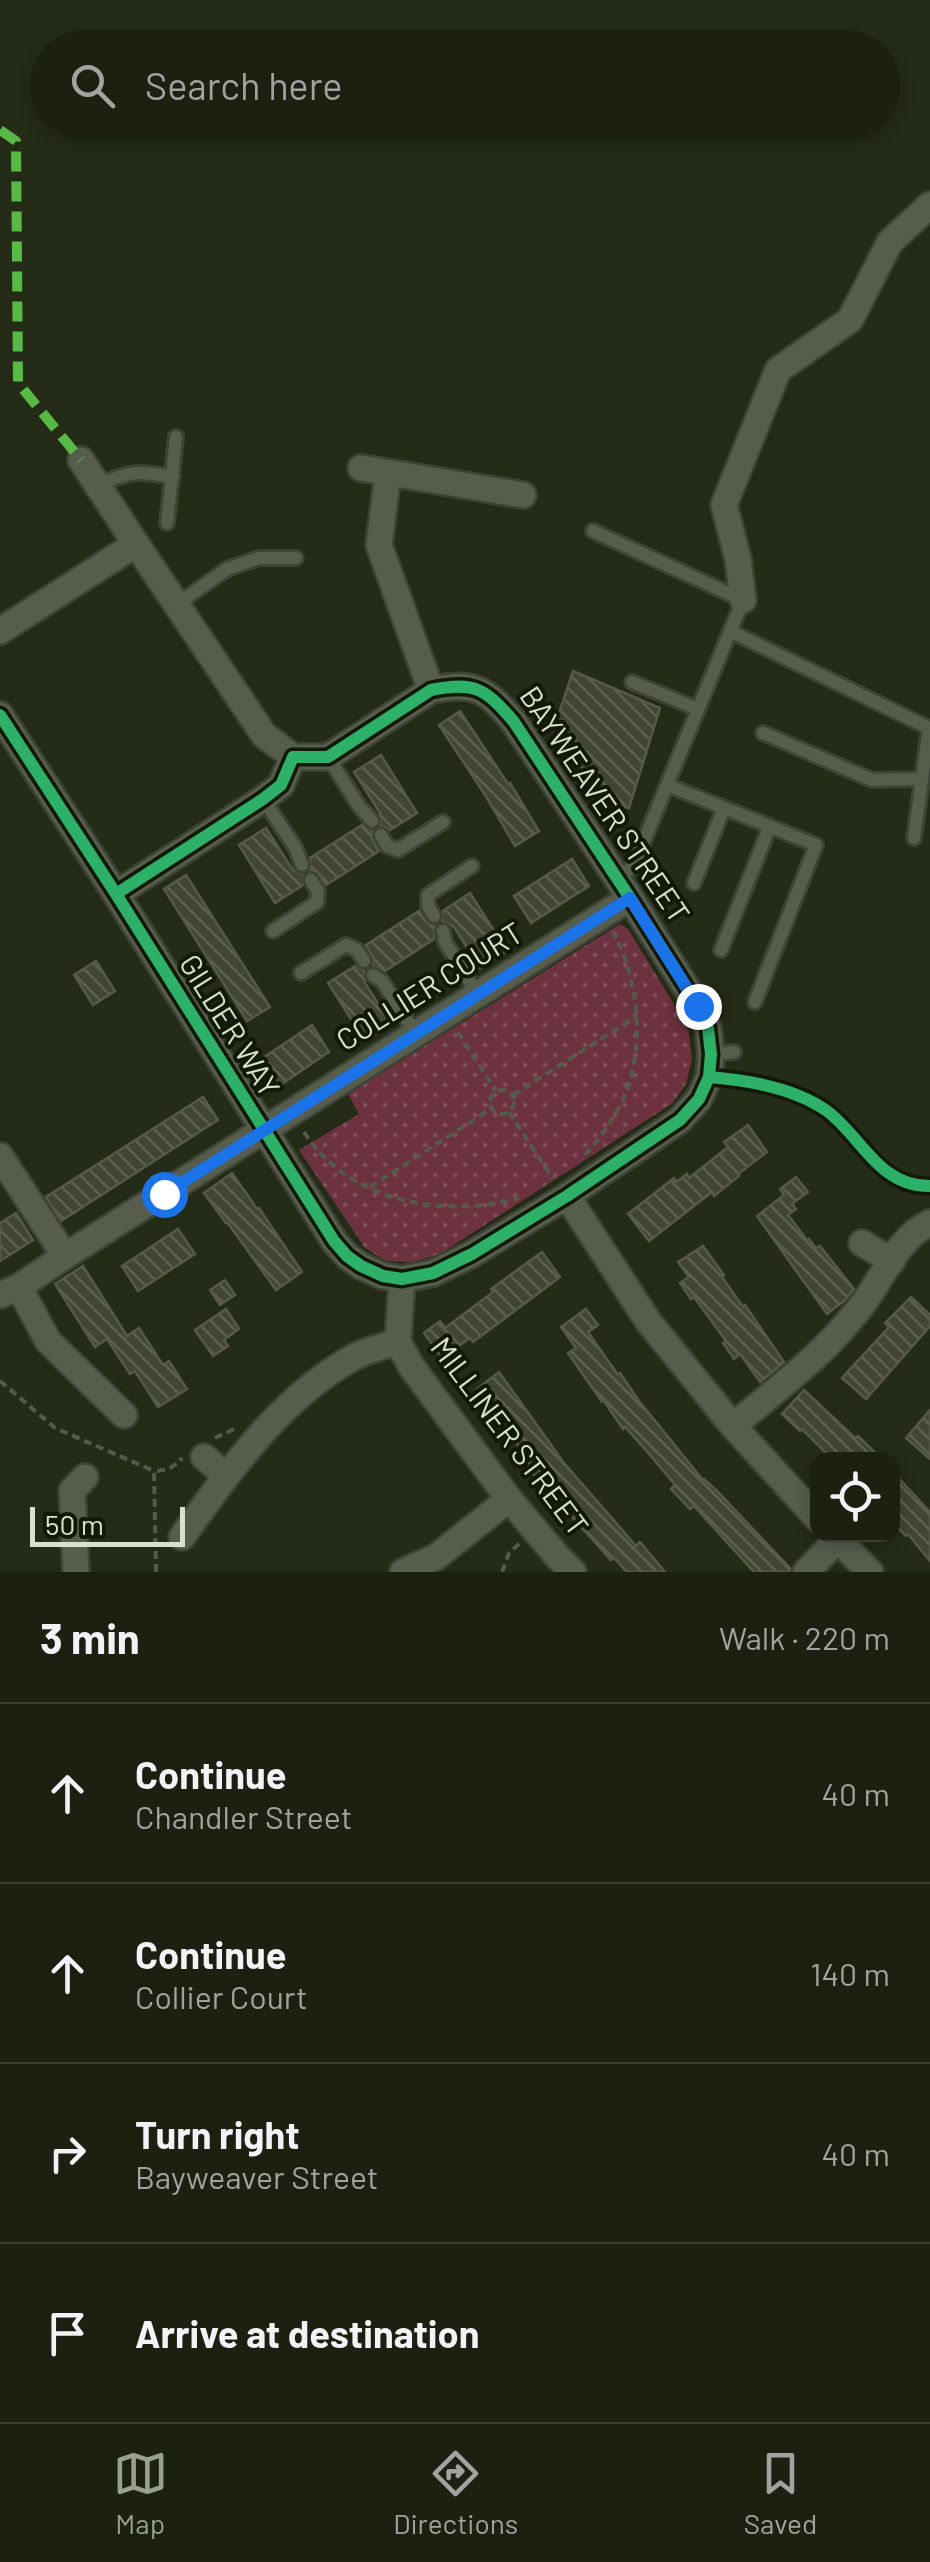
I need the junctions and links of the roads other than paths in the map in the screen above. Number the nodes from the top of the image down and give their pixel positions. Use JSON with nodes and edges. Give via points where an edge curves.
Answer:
{"nodes":[{"id":1,"x":930,"y":206,"type":"edge"},
{"id":2,"x":176,"y":438,"type":"dead end"},
{"id":3,"x":81,"y":460,"type":"dead end"},
{"id":4,"x":362,"y":468,"type":"dead end"},
{"id":5,"x":388,"y":473,"type":"junction"},
{"id":6,"x":173,"y":477,"type":"junction"},
{"id":7,"x":98,"y":486,"type":"junction"},
{"id":8,"x":523,"y":494,"type":"dead end"},
{"id":9,"x":167,"y":523,"type":"dead end"},
{"id":10,"x":592,"y":531,"type":"dead end"},
{"id":11,"x":136,"y":544,"type":"junction"},
{"id":12,"x":296,"y":558,"type":"dead end"},
{"id":13,"x":743,"y":600,"type":"junction"},
{"id":14,"x":176,"y":604,"type":"junction"},
{"id":15,"x":0,"y":631,"type":"edge"},
{"id":16,"x":730,"y":632,"type":"junction"},
{"id":17,"x":632,"y":682,"type":"dead end"},
{"id":18,"x":431,"y":690,"type":"junction"},
{"id":19,"x":698,"y":709,"type":"junction"},
{"id":20,"x":0,"y":715,"type":"edge"},
{"id":21,"x":763,"y":733,"type":"dead end"},
{"id":22,"x":294,"y":757,"type":"junction"},
{"id":23,"x":328,"y":757,"type":"junction"},
{"id":24,"x":922,"y":779,"type":"junction"},
{"id":25,"x":667,"y":785,"type":"junction"},
{"id":26,"x":263,"y":799,"type":"junction"},
{"id":27,"x":724,"y":808,"type":"junction"},
{"id":28,"x":372,"y":821,"type":"dead end"},
{"id":29,"x":443,"y":822,"type":"dead end"},
{"id":30,"x":770,"y":826,"type":"junction"},
{"id":31,"x":381,"y":835,"type":"dead end"},
{"id":32,"x":914,"y":838,"type":"dead end"},
{"id":33,"x":302,"y":866,"type":"dead end"},
{"id":34,"x":472,"y":866,"type":"dead end"},
{"id":35,"x":311,"y":880,"type":"dead end"},
{"id":36,"x":694,"y":883,"type":"dead end"},
{"id":37,"x":624,"y":888,"type":"junction"},
{"id":38,"x":116,"y":894,"type":"junction"},
{"id":39,"x":434,"y":916,"type":"dead end"},
{"id":40,"x":273,"y":931,"type":"dead end"},
{"id":41,"x":443,"y":931,"type":"dead end"},
{"id":42,"x":721,"y":950,"type":"dead end"},
{"id":43,"x":364,"y":961,"type":"dead end"},
{"id":44,"x":301,"y":973,"type":"dead end"},
{"id":45,"x":373,"y":975,"type":"dead end"},
{"id":46,"x":478,"y":994,"type":"junction"},
{"id":47,"x":755,"y":1002,"type":"dead end"},
{"id":48,"x":416,"y":1034,"type":"junction"},
{"id":49,"x":265,"y":1130,"type":"junction"},
{"id":50,"x":0,"y":1156,"type":"edge"},
{"id":51,"x":567,"y":1196,"type":"junction"},
{"id":52,"x":930,"y":1223,"type":"edge"},
{"id":53,"x":862,"y":1242,"type":"dead end"},
{"id":54,"x":64,"y":1256,"type":"junction"},
{"id":55,"x":892,"y":1261,"type":"junction"},
{"id":56,"x":402,"y":1279,"type":"junction"},
{"id":57,"x":10,"y":1291,"type":"edge"},
{"id":58,"x":398,"y":1342,"type":"junction"},
{"id":59,"x":124,"y":1415,"type":"dead end"},
{"id":60,"x":733,"y":1426,"type":"junction"},
{"id":61,"x":204,"y":1457,"type":"dead end"},
{"id":62,"x":226,"y":1476,"type":"junction"},
{"id":63,"x":85,"y":1477,"type":"dead end"},
{"id":64,"x":509,"y":1500,"type":"junction"},
{"id":65,"x":810,"y":1510,"type":"edge"},
{"id":66,"x":182,"y":1537,"type":"dead end"},
{"id":67,"x":830,"y":1542,"type":"edge"},
{"id":68,"x":839,"y":1542,"type":"edge"},
{"id":69,"x":556,"y":1567,"type":"edge"},
{"id":70,"x":76,"y":1572,"type":"edge"},
{"id":71,"x":403,"y":1572,"type":"edge"},
{"id":72,"x":806,"y":1572,"type":"edge"},
{"id":73,"x":870,"y":1572,"type":"edge"}],
"edges":[{"from":1,"to":13,"type":"street","via":[[890,242],[850,320],[778,370],[724,505]]},
{"from":2,"to":6,"type":"lane"},
{"from":3,"to":7,"type":"street"},
{"from":4,"to":5,"type":"street"},
{"from":5,"to":8,"type":"street"},
{"from":5,"to":18,"type":"street","via":[[380,545]]},
{"from":6,"to":7,"type":"lane","via":[[141,471]]},
{"from":6,"to":9,"type":"lane"},
{"from":7,"to":11,"type":"street"},
{"from":10,"to":13,"type":"lane"},
{"from":11,"to":14,"type":"street"},
{"from":11,"to":15,"type":"street"},
{"from":12,"to":14,"type":"lane","via":[[259,558],[226,569]]},
{"from":13,"to":16,"type":"lane"},
{"from":14,"to":22,"type":"street","via":[[264,734]]},
{"from":16,"to":19,"type":"lane"},
{"from":16,"to":24,"type":"lane","via":[[929,728]]},
{"from":17,"to":19,"type":"lane"},
{"from":18,"to":23,"type":"street"},
{"from":18,"to":37,"type":"street","name":"BAYWEAVER STREET","via":[[472,686],[495,700]]},
{"from":19,"to":25,"type":"lane"},
{"from":20,"to":38,"type":"street","name":"GILDER WAY"},
{"from":21,"to":24,"type":"lane","via":[[872,780]]},
{"from":22,"to":23,"type":"street"},
{"from":22,"to":26,"type":"street","via":[[281,785]]},
{"from":23,"to":28,"type":"lane"},
{"from":24,"to":32,"type":"lane"},
{"from":25,"to":27,"type":"lane"},
{"from":25,"to":37,"type":"lane"},
{"from":26,"to":33,"type":"lane"},
{"from":26,"to":38,"type":"street"},
{"from":27,"to":30,"type":"lane"},
{"from":27,"to":36,"type":"lane"},
{"from":29,"to":31,"type":"lane","via":[[398,850]]},
{"from":30,"to":42,"type":"lane"},
{"from":30,"to":47,"type":"lane","via":[[816,845]]},
{"from":34,"to":39,"type":"lane","via":[[428,895]]},
{"from":35,"to":40,"type":"lane","via":[[317,902]]},
{"from":37,"to":46,"type":"street","name":"COLLIER COURT","via":[[603,915]]},
{"from":37,"to":51,"type":"street","name":"BAYWEAVER STREET","via":[[723,1053],[700,1099],[680,1120]]},
{"from":38,"to":49,"type":"street","name":"GILDER WAY"},
{"from":41,"to":46,"type":"lane"},
{"from":43,"to":44,"type":"lane","via":[[346,945]]},
{"from":45,"to":48,"type":"lane"},
{"from":46,"to":48,"type":"street","name":"COLLIER COURT"},
{"from":48,"to":49,"type":"street","name":"COLLIER COURT"},
{"from":49,"to":54,"type":"street","name":"COLLIER COURT"},
{"from":49,"to":56,"type":"street","name":"GILDER WAY","via":[[347,1256]]},
{"from":50,"to":54,"type":"street"},
{"from":51,"to":56,"type":"street","via":[[472,1254]]},
{"from":51,"to":60,"type":"street","via":[[648,1320]]},
{"from":52,"to":55,"type":"street"},
{"from":53,"to":55,"type":"street"},
{"from":54,"to":57,"type":"street","name":"COLLIER COURT"},
{"from":55,"to":60,"type":"street","via":[[831,1340]]},
{"from":56,"to":58,"type":"street","name":"MILLINER STREET"},
{"from":57,"to":59,"type":"street","via":[[48,1340]]},
{"from":58,"to":62,"type":"street","via":[[356,1356],[320,1381],[274,1420]]},
{"from":58,"to":64,"type":"street","name":"MILLINER STREET"},
{"from":60,"to":65,"type":"street"},
{"from":61,"to":62,"type":"street"},
{"from":62,"to":66,"type":"street"},
{"from":63,"to":70,"type":"street","via":[[72,1491]]},
{"from":64,"to":69,"type":"street","name":"MILLINER STREET"},
{"from":64,"to":71,"type":"street","via":[[436,1556]]},
{"from":67,"to":72,"type":"street"},
{"from":68,"to":73,"type":"street"}]}
